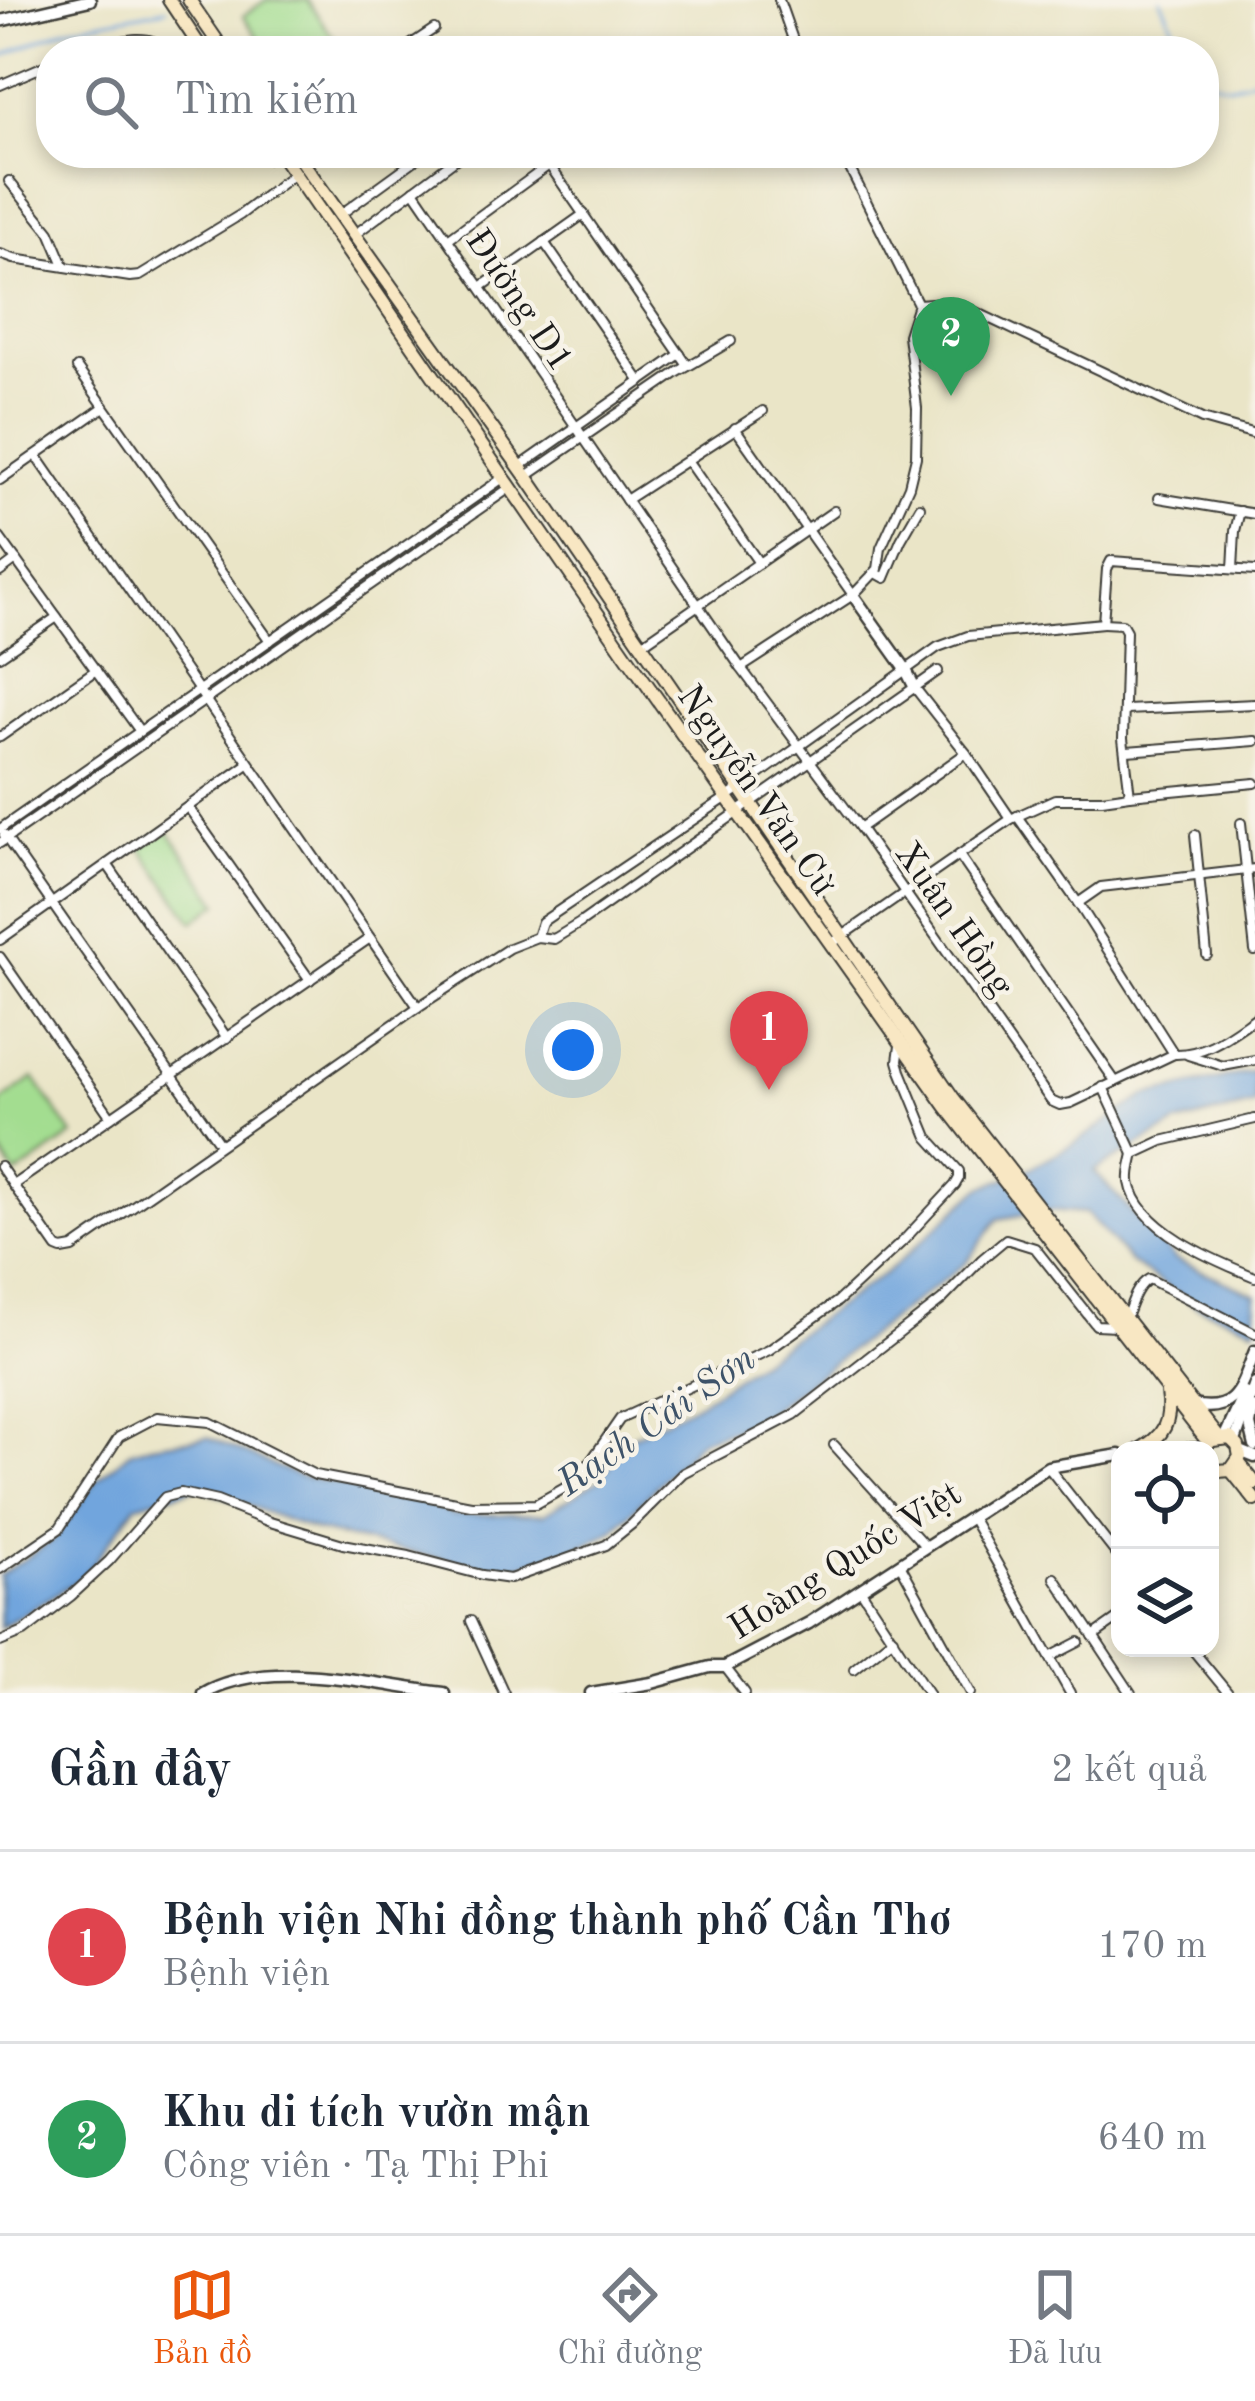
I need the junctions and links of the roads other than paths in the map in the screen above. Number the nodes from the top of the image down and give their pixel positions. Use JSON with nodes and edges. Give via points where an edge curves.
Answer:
{"nodes":[{"id":1,"x":89,"y":0,"type":"edge"},
{"id":2,"x":169,"y":0,"type":"edge"},
{"id":3,"x":189,"y":0,"type":"edge"},
{"id":4,"x":779,"y":0,"type":"edge"},
{"id":5,"x":0,"y":21,"type":"edge"},
{"id":6,"x":434,"y":29,"type":"dead end"},
{"id":7,"x":193,"y":36,"type":"edge"},
{"id":8,"x":214,"y":36,"type":"edge"},
{"id":9,"x":424,"y":36,"type":"edge"},
{"id":10,"x":792,"y":36,"type":"edge"},
{"id":11,"x":36,"y":69,"type":"edge"},
{"id":12,"x":0,"y":85,"type":"edge"},
{"id":13,"x":292,"y":168,"type":"edge"},
{"id":14,"x":307,"y":168,"type":"edge"},
{"id":15,"x":404,"y":168,"type":"edge"},
{"id":16,"x":444,"y":168,"type":"edge"},
{"id":17,"x":545,"y":168,"type":"edge"},
{"id":18,"x":551,"y":168,"type":"edge"},
{"id":19,"x":850,"y":168,"type":"edge"},
{"id":20,"x":295,"y":172,"type":"junction"},
{"id":21,"x":9,"y":181,"type":"dead end"},
{"id":22,"x":414,"y":190,"type":"junction"},
{"id":23,"x":584,"y":214,"type":"junction"},
{"id":24,"x":340,"y":215,"type":"junction"},
{"id":25,"x":349,"y":238,"type":"junction"},
{"id":26,"x":448,"y":239,"type":"junction"},
{"id":27,"x":544,"y":242,"type":"junction"},
{"id":28,"x":3,"y":256,"type":"edge"},
{"id":29,"x":64,"y":265,"type":"junction"},
{"id":30,"x":482,"y":287,"type":"junction"},
{"id":31,"x":918,"y":304,"type":"junction"},
{"id":32,"x":731,"y":341,"type":"dead end"},
{"id":33,"x":680,"y":354,"type":"junction"},
{"id":34,"x":688,"y":366,"type":"junction"},
{"id":35,"x":76,"y":368,"type":"dead end"},
{"id":36,"x":641,"y":382,"type":"junction"},
{"id":37,"x":104,"y":407,"type":"junction"},
{"id":38,"x":763,"y":411,"type":"dead end"},
{"id":39,"x":575,"y":428,"type":"junction"},
{"id":40,"x":735,"y":428,"type":"junction"},
{"id":41,"x":1255,"y":434,"type":"edge"},
{"id":42,"x":583,"y":438,"type":"junction"},
{"id":43,"x":36,"y":455,"type":"junction"},
{"id":44,"x":687,"y":460,"type":"junction"},
{"id":45,"x":522,"y":472,"type":"junction"},
{"id":46,"x":0,"y":480,"type":"edge"},
{"id":47,"x":508,"y":482,"type":"junction"},
{"id":48,"x":1159,"y":498,"type":"dead end"},
{"id":49,"x":626,"y":500,"type":"junction"},
{"id":50,"x":920,"y":507,"type":"dead end"},
{"id":51,"x":833,"y":511,"type":"dead end"},
{"id":52,"x":1240,"y":511,"type":"junction"},
{"id":53,"x":1255,"y":514,"type":"edge"},
{"id":54,"x":807,"y":530,"type":"junction"},
{"id":55,"x":0,"y":538,"type":"edge"},
{"id":56,"x":16,"y":560,"type":"junction"},
{"id":57,"x":759,"y":563,"type":"junction"},
{"id":58,"x":1233,"y":569,"type":"junction"},
{"id":59,"x":1255,"y":571,"type":"edge"},
{"id":60,"x":0,"y":572,"type":"edge"},
{"id":61,"x":875,"y":573,"type":"junction"},
{"id":62,"x":853,"y":595,"type":"junction"},
{"id":63,"x":698,"y":605,"type":"junction"},
{"id":64,"x":57,"y":616,"type":"junction"},
{"id":65,"x":1103,"y":623,"type":"junction"},
{"id":66,"x":270,"y":640,"type":"junction"},
{"id":67,"x":640,"y":645,"type":"junction"},
{"id":68,"x":276,"y":650,"type":"junction"},
{"id":69,"x":626,"y":655,"type":"junction"},
{"id":70,"x":0,"y":656,"type":"edge"},
{"id":71,"x":742,"y":668,"type":"junction"},
{"id":72,"x":905,"y":668,"type":"junction"},
{"id":73,"x":96,"y":670,"type":"junction"},
{"id":74,"x":938,"y":671,"type":"dead end"},
{"id":75,"x":915,"y":688,"type":"junction"},
{"id":76,"x":196,"y":691,"type":"junction"},
{"id":77,"x":205,"y":702,"type":"junction"},
{"id":78,"x":1255,"y":704,"type":"edge"},
{"id":79,"x":1126,"y":710,"type":"junction"},
{"id":80,"x":139,"y":730,"type":"junction"},
{"id":81,"x":0,"y":737,"type":"edge"},
{"id":82,"x":1255,"y":741,"type":"edge"},
{"id":83,"x":798,"y":746,"type":"junction"},
{"id":84,"x":1127,"y":751,"type":"junction"},
{"id":85,"x":966,"y":753,"type":"junction"},
{"id":86,"x":809,"y":761,"type":"junction"},
{"id":87,"x":248,"y":764,"type":"junction"},
{"id":88,"x":1255,"y":783,"type":"edge"},
{"id":89,"x":742,"y":787,"type":"junction"},
{"id":90,"x":727,"y":795,"type":"junction"},
{"id":91,"x":1130,"y":795,"type":"junction"},
{"id":92,"x":753,"y":803,"type":"junction"},
{"id":93,"x":188,"y":807,"type":"junction"},
{"id":94,"x":738,"y":812,"type":"junction"},
{"id":95,"x":1014,"y":817,"type":"junction"},
{"id":96,"x":1241,"y":823,"type":"dead end"},
{"id":97,"x":860,"y":828,"type":"junction"},
{"id":98,"x":2,"y":835,"type":"edge"},
{"id":99,"x":1195,"y":835,"type":"dead end"},
{"id":100,"x":959,"y":855,"type":"junction"},
{"id":101,"x":107,"y":864,"type":"junction"},
{"id":102,"x":1250,"y":870,"type":"edge"},
{"id":103,"x":1201,"y":875,"type":"junction"},
{"id":104,"x":906,"y":893,"type":"junction"},
{"id":105,"x":1078,"y":903,"type":"junction"},
{"id":106,"x":52,"y":904,"type":"junction"},
{"id":107,"x":537,"y":937,"type":"junction"},
{"id":108,"x":370,"y":938,"type":"junction"},
{"id":109,"x":0,"y":940,"type":"edge"},
{"id":110,"x":837,"y":940,"type":"junction"},
{"id":111,"x":1255,"y":951,"type":"edge"},
{"id":112,"x":1207,"y":955,"type":"dead end"},
{"id":113,"x":0,"y":958,"type":"edge"},
{"id":114,"x":310,"y":980,"type":"junction"},
{"id":115,"x":418,"y":1007,"type":"junction"},
{"id":116,"x":1255,"y":1018,"type":"edge"},
{"id":117,"x":227,"y":1038,"type":"junction"},
{"id":118,"x":900,"y":1042,"type":"junction"},
{"id":119,"x":1174,"y":1054,"type":"junction"},
{"id":120,"x":1187,"y":1054,"type":"junction"},
{"id":121,"x":1255,"y":1060,"type":"edge"},
{"id":122,"x":172,"y":1076,"type":"junction"},
{"id":123,"x":1115,"y":1082,"type":"junction"},
{"id":124,"x":1105,"y":1092,"type":"junction"},
{"id":125,"x":949,"y":1102,"type":"junction"},
{"id":126,"x":111,"y":1117,"type":"junction"},
{"id":127,"x":1255,"y":1119,"type":"edge"},
{"id":128,"x":220,"y":1144,"type":"junction"},
{"id":129,"x":1132,"y":1149,"type":"junction"},
{"id":130,"x":0,"y":1166,"type":"edge"},
{"id":131,"x":13,"y":1185,"type":"junction"},
{"id":132,"x":1255,"y":1277,"type":"edge"},
{"id":133,"x":1121,"y":1322,"type":"junction"},
{"id":134,"x":1255,"y":1333,"type":"edge"},
{"id":135,"x":1255,"y":1351,"type":"edge"},
{"id":136,"x":1255,"y":1367,"type":"edge"},
{"id":137,"x":1164,"y":1387,"type":"junction"},
{"id":138,"x":1252,"y":1392,"type":"edge"},
{"id":139,"x":1193,"y":1405,"type":"junction"},
{"id":140,"x":1154,"y":1441,"type":"edge"},
{"id":141,"x":834,"y":1445,"type":"dead end"},
{"id":142,"x":1255,"y":1446,"type":"edge"},
{"id":143,"x":1223,"y":1449,"type":"edge"},
{"id":144,"x":1111,"y":1456,"type":"edge"},
{"id":145,"x":1255,"y":1457,"type":"edge"},
{"id":146,"x":1048,"y":1467,"type":"junction"},
{"id":147,"x":1255,"y":1483,"type":"edge"},
{"id":148,"x":1255,"y":1500,"type":"edge"},
{"id":149,"x":971,"y":1516,"type":"junction"},
{"id":150,"x":925,"y":1546,"type":"junction"},
{"id":151,"x":1112,"y":1549,"type":"edge"},
{"id":152,"x":900,"y":1564,"type":"junction"},
{"id":153,"x":0,"y":1569,"type":"edge"},
{"id":154,"x":1054,"y":1578,"type":"dead end"},
{"id":155,"x":860,"y":1589,"type":"junction"},
{"id":156,"x":471,"y":1621,"type":"dead end"},
{"id":157,"x":1111,"y":1623,"type":"edge"},
{"id":158,"x":1093,"y":1636,"type":"junction"},
{"id":159,"x":893,"y":1638,"type":"junction"},
{"id":160,"x":0,"y":1642,"type":"edge"},
{"id":161,"x":1078,"y":1642,"type":"dead end"},
{"id":162,"x":1198,"y":1657,"type":"edge"},
{"id":163,"x":1050,"y":1658,"type":"junction"},
{"id":164,"x":725,"y":1667,"type":"junction"},
{"id":165,"x":854,"y":1669,"type":"dead end"},
{"id":166,"x":249,"y":1677,"type":"junction"},
{"id":167,"x":202,"y":1693,"type":"edge"},
{"id":168,"x":257,"y":1693,"type":"edge"},
{"id":169,"x":444,"y":1693,"type":"edge"},
{"id":170,"x":504,"y":1693,"type":"edge"},
{"id":171,"x":591,"y":1693,"type":"edge"},
{"id":172,"x":745,"y":1693,"type":"edge"},
{"id":173,"x":928,"y":1693,"type":"edge"},
{"id":174,"x":971,"y":1693,"type":"edge"},
{"id":175,"x":1070,"y":1693,"type":"edge"},
{"id":176,"x":1131,"y":1693,"type":"edge"},
{"id":177,"x":1228,"y":1693,"type":"edge"}],
"edges":[{"from":1,"to":5,"type":"street"},
{"from":2,"to":7,"type":"main road"},
{"from":3,"to":8,"type":"main road"},
{"from":4,"to":10,"type":"street"},
{"from":6,"to":9,"type":"street"},
{"from":11,"to":12,"type":"street"},
{"from":13,"to":20,"type":"main road","name":"Nguyễn Văn Cừ"},
{"from":14,"to":24,"type":"main road","name":"Nguyễn Văn Cừ"},
{"from":15,"to":24,"type":"street"},
{"from":16,"to":22,"type":"street"},
{"from":17,"to":26,"type":"street"},
{"from":18,"to":23,"type":"street"},
{"from":19,"to":31,"type":"street"},
{"from":20,"to":25,"type":"main road","name":"Nguyễn Văn Cừ"},
{"from":20,"to":29,"type":"street","via":[[147,273]]},
{"from":21,"to":29,"type":"street","via":[[50,232]]},
{"from":22,"to":25,"type":"street"},
{"from":22,"to":26,"type":"street","name":"Đường D1"},
{"from":23,"to":27,"type":"street"},
{"from":23,"to":33,"type":"street"},
{"from":24,"to":25,"type":"main road","name":"Nguyễn Văn Cừ"},
{"from":25,"to":45,"type":"main road","name":"Nguyễn Văn Cừ"},
{"from":25,"to":47,"type":"main road","name":"Nguyễn Văn Cừ"},
{"from":26,"to":30,"type":"street","name":"Đường D1"},
{"from":27,"to":30,"type":"street"},
{"from":27,"to":36,"type":"street"},
{"from":28,"to":29,"type":"street"},
{"from":30,"to":39,"type":"street","name":"Đường D1"},
{"from":31,"to":41,"type":"street","via":[[961,305],[1202,419]]},
{"from":31,"to":61,"type":"street","via":[[908,335],[916,457]]},
{"from":32,"to":34,"type":"street"},
{"from":33,"to":34,"type":"street"},
{"from":33,"to":36,"type":"street"},
{"from":34,"to":42,"type":"street"},
{"from":35,"to":37,"type":"street"},
{"from":36,"to":39,"type":"street"},
{"from":37,"to":43,"type":"street"},
{"from":37,"to":66,"type":"street"},
{"from":38,"to":40,"type":"street"},
{"from":39,"to":42,"type":"street","name":"Đường D1"},
{"from":39,"to":45,"type":"street"},
{"from":40,"to":44,"type":"street"},
{"from":40,"to":54,"type":"street"},
{"from":42,"to":45,"type":"street"},
{"from":42,"to":49,"type":"street","name":"Đường D1"},
{"from":43,"to":46,"type":"street"},
{"from":43,"to":76,"type":"street"},
{"from":44,"to":49,"type":"street"},
{"from":44,"to":57,"type":"street"},
{"from":45,"to":47,"type":"street"},
{"from":45,"to":67,"type":"main road","name":"Nguyễn Văn Cừ"},
{"from":47,"to":66,"type":"street"},
{"from":47,"to":68,"type":"street"},
{"from":47,"to":69,"type":"main road","name":"Nguyễn Văn Cừ"},
{"from":48,"to":52,"type":"street"},
{"from":49,"to":63,"type":"street","name":"Đường D1"},
{"from":50,"to":61,"type":"street","via":[[885,578]]},
{"from":51,"to":54,"type":"street"},
{"from":52,"to":53,"type":"street"},
{"from":52,"to":58,"type":"street"},
{"from":54,"to":57,"type":"street"},
{"from":54,"to":62,"type":"street"},
{"from":55,"to":56,"type":"street"},
{"from":56,"to":60,"type":"street"},
{"from":56,"to":64,"type":"street"},
{"from":57,"to":63,"type":"street"},
{"from":58,"to":59,"type":"street"},
{"from":58,"to":65,"type":"street","via":[[1111,561]]},
{"from":61,"to":62,"type":"street"},
{"from":62,"to":71,"type":"street"},
{"from":62,"to":72,"type":"street"},
{"from":63,"to":67,"type":"street"},
{"from":63,"to":71,"type":"street","name":"Xuân Hồng"},
{"from":64,"to":70,"type":"street"},
{"from":64,"to":73,"type":"street"},
{"from":65,"to":72,"type":"street","via":[[968,636]]},
{"from":65,"to":79,"type":"street","via":[[1125,627]]},
{"from":66,"to":68,"type":"street"},
{"from":66,"to":76,"type":"street"},
{"from":67,"to":69,"type":"main road"},
{"from":67,"to":89,"type":"main road","name":"Nguyễn Văn Cừ"},
{"from":68,"to":77,"type":"street"},
{"from":69,"to":90,"type":"main road","name":"Nguyễn Văn Cừ"},
{"from":71,"to":83,"type":"street","name":"Xuân Hồng"},
{"from":72,"to":75,"type":"street"},
{"from":72,"to":83,"type":"street"},
{"from":73,"to":80,"type":"street"},
{"from":73,"to":81,"type":"street"},
{"from":74,"to":75,"type":"street"},
{"from":75,"to":85,"type":"street"},
{"from":75,"to":86,"type":"street"},
{"from":76,"to":77,"type":"street"},
{"from":76,"to":80,"type":"street"},
{"from":77,"to":87,"type":"street"},
{"from":77,"to":98,"type":"street"},
{"from":78,"to":79,"type":"street"},
{"from":79,"to":84,"type":"street"},
{"from":80,"to":98,"type":"street"},
{"from":82,"to":84,"type":"street"},
{"from":83,"to":86,"type":"street","name":"Xuân Hồng"},
{"from":83,"to":89,"type":"street"},
{"from":84,"to":91,"type":"street"},
{"from":85,"to":95,"type":"street"},
{"from":85,"to":97,"type":"street"},
{"from":86,"to":92,"type":"street"},
{"from":86,"to":97,"type":"street","name":"Xuân Hồng"},
{"from":87,"to":93,"type":"street"},
{"from":87,"to":108,"type":"street"},
{"from":88,"to":91,"type":"street"},
{"from":89,"to":90,"type":"street"},
{"from":89,"to":92,"type":"main road","name":"Nguyễn Văn Cừ"},
{"from":90,"to":94,"type":"main road","name":"Nguyễn Văn Cừ"},
{"from":90,"to":107,"type":"street","via":[[542,922]]},
{"from":91,"to":95,"type":"street","via":[[1055,799]]},
{"from":92,"to":94,"type":"street"},
{"from":92,"to":110,"type":"main road","name":"Nguyễn Văn Cừ"},
{"from":93,"to":101,"type":"street"},
{"from":93,"to":114,"type":"street"},
{"from":94,"to":107,"type":"street","via":[[554,940]]},
{"from":94,"to":110,"type":"main road","name":"Nguyễn Văn Cừ"},
{"from":95,"to":100,"type":"street"},
{"from":95,"to":105,"type":"street"},
{"from":96,"to":102,"type":"street"},
{"from":97,"to":104,"type":"street","name":"Xuân Hồng"},
{"from":98,"to":106,"type":"street"},
{"from":99,"to":103,"type":"street"},
{"from":100,"to":104,"type":"street"},
{"from":100,"to":123,"type":"street"},
{"from":101,"to":106,"type":"street"},
{"from":101,"to":117,"type":"street"},
{"from":102,"to":103,"type":"street"},
{"from":102,"to":111,"type":"street"},
{"from":103,"to":105,"type":"street","via":[[1101,887]]},
{"from":103,"to":112,"type":"street"},
{"from":104,"to":110,"type":"street"},
{"from":104,"to":124,"type":"street","name":"Xuân Hồng","via":[[1051,1101]]},
{"from":105,"to":119,"type":"street"},
{"from":106,"to":109,"type":"street"},
{"from":106,"to":122,"type":"street"},
{"from":107,"to":115,"type":"street"},
{"from":108,"to":114,"type":"street"},
{"from":108,"to":115,"type":"street"},
{"from":110,"to":118,"type":"main road","name":"Nguyễn Văn Cừ"},
{"from":110,"to":125,"type":"main road","name":"Nguyễn Văn Cừ"},
{"from":113,"to":126,"type":"street"},
{"from":114,"to":117,"type":"street"},
{"from":115,"to":128,"type":"street"},
{"from":116,"to":120,"type":"street"},
{"from":117,"to":122,"type":"street"},
{"from":118,"to":125,"type":"main road","name":"Nguyễn Văn Cừ"},
{"from":118,"to":153,"type":"street","via":[[912,1102],[959,1178],[838,1301],[769,1349],[620,1419],[577,1480],[536,1504],[471,1504],[315,1475],[210,1422],[157,1417],[119,1437],[59,1529]]},
{"from":119,"to":120,"type":"street"},
{"from":119,"to":123,"type":"street"},
{"from":120,"to":121,"type":"street","via":[[1223,1066]]},
{"from":122,"to":126,"type":"street"},
{"from":122,"to":128,"type":"street"},
{"from":123,"to":124,"type":"street"},
{"from":124,"to":129,"type":"street"},
{"from":125,"to":133,"type":"main road","name":"Nguyễn Văn Cừ"},
{"from":126,"to":131,"type":"street"},
{"from":127,"to":129,"type":"street"},
{"from":128,"to":131,"type":"street","via":[[73,1248],[57,1248]]},
{"from":129,"to":132,"type":"street","via":[[1130,1185],[1140,1206],[1187,1245]]},
{"from":130,"to":131,"type":"street"},
{"from":133,"to":134,"type":"street","via":[[1149,1280]]},
{"from":133,"to":137,"type":"main road","name":"Nguyễn Văn Cừ"},
{"from":133,"to":139,"type":"main road","name":"Nguyễn Văn Cừ"},
{"from":133,"to":160,"type":"street","via":[[1096,1325],[1034,1249],[1006,1239],[942,1300],[794,1414],[683,1473],[606,1545],[509,1579],[344,1544],[181,1493],[165,1497],[71,1596]]},
{"from":135,"to":139,"type":"street","via":[[1231,1401]]},
{"from":136,"to":138,"type":"street"},
{"from":137,"to":140,"type":"main road","via":[[1170,1416]]},
{"from":137,"to":143,"type":"main road","name":"Nguyễn Văn Cừ"},
{"from":138,"to":142,"type":"street"},
{"from":138,"to":143,"type":"street"},
{"from":139,"to":143,"type":"main road","name":"Nguyễn Văn Cừ"},
{"from":141,"to":150,"type":"street"},
{"from":143,"to":145,"type":"street"},
{"from":143,"to":147,"type":"main road","name":"Nguyễn Văn Cừ"},
{"from":143,"to":148,"type":"main road","name":"Nguyễn Văn Cừ"},
{"from":144,"to":146,"type":"street","name":"Hoàng Quốc Việt"},
{"from":146,"to":149,"type":"street","name":"Hoàng Quốc Việt"},
{"from":146,"to":151,"type":"street"},
{"from":149,"to":150,"type":"street","name":"Hoàng Quốc Việt"},
{"from":149,"to":163,"type":"street"},
{"from":150,"to":152,"type":"street","name":"Hoàng Quốc Việt"},
{"from":152,"to":155,"type":"street","name":"Hoàng Quốc Việt"},
{"from":152,"to":174,"type":"street"},
{"from":154,"to":158,"type":"street"},
{"from":155,"to":159,"type":"street"},
{"from":155,"to":164,"type":"street","name":"Hoàng Quốc Việt"},
{"from":156,"to":170,"type":"street"},
{"from":157,"to":158,"type":"street"},
{"from":158,"to":176,"type":"street"},
{"from":159,"to":165,"type":"street"},
{"from":159,"to":173,"type":"street"},
{"from":161,"to":163,"type":"street"},
{"from":162,"to":177,"type":"street"},
{"from":163,"to":175,"type":"street"},
{"from":164,"to":171,"type":"street","name":"Hoàng Quốc Việt"},
{"from":164,"to":172,"type":"street"},
{"from":166,"to":167,"type":"street"},
{"from":166,"to":168,"type":"street"},
{"from":166,"to":169,"type":"street"}]}
